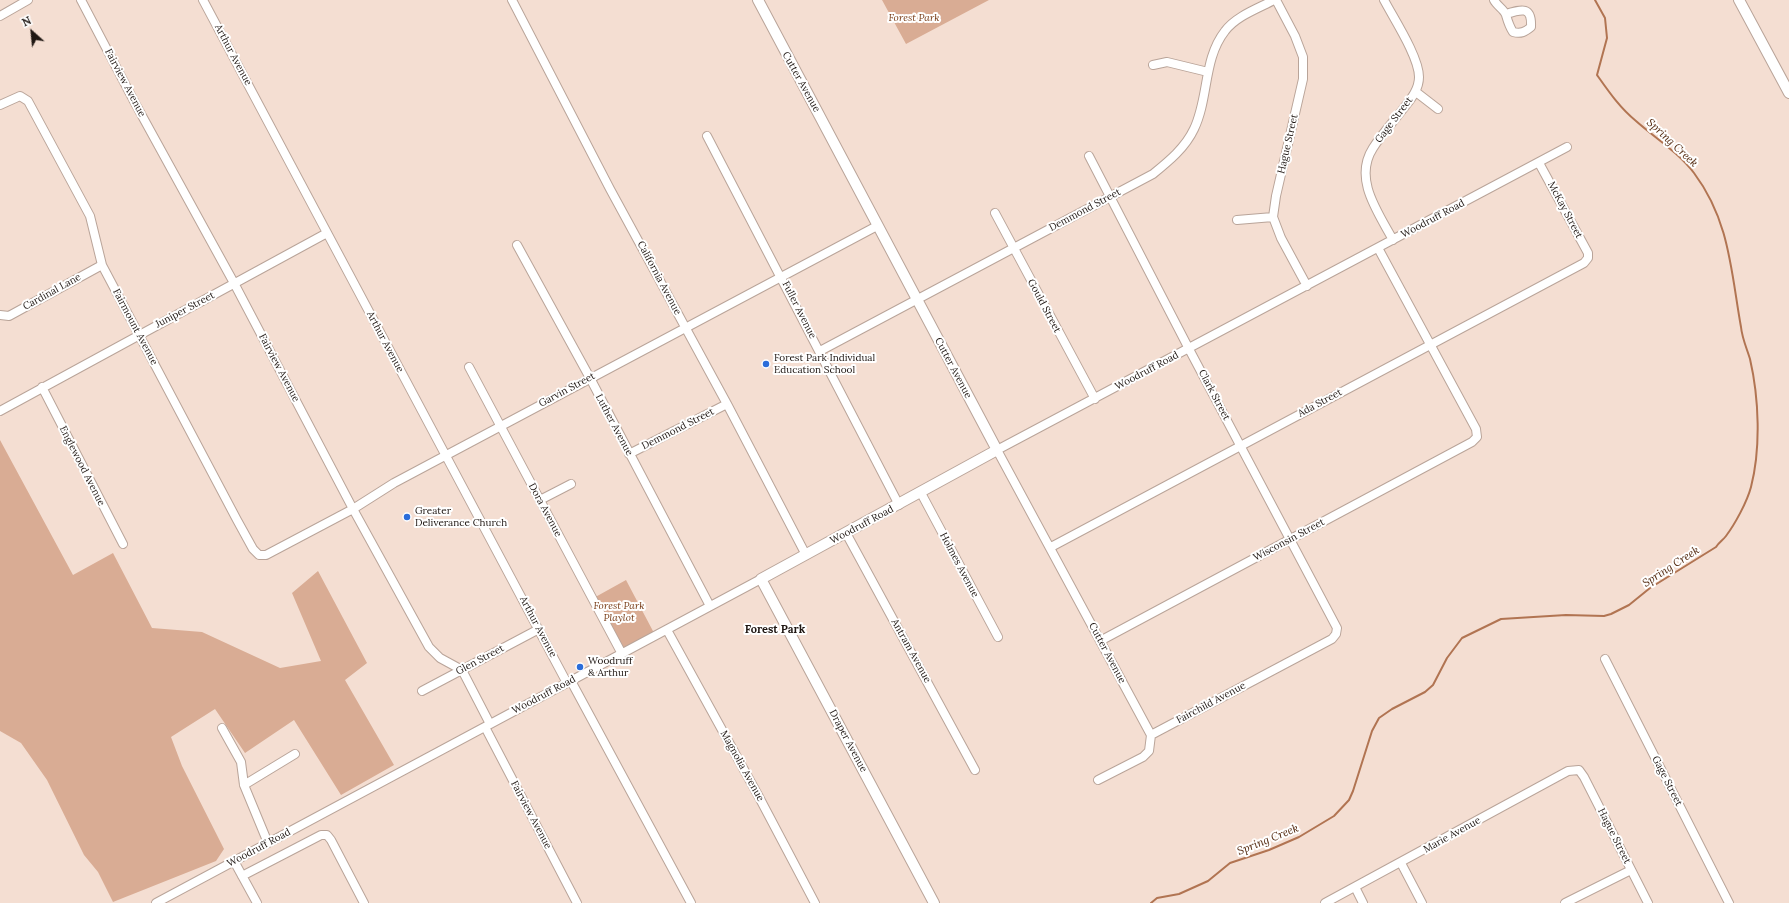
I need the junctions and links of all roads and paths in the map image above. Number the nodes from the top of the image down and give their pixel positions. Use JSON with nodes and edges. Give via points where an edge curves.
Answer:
{"nodes":[{"id":1,"x":28,"y":0,"type":"edge"},
{"id":2,"x":81,"y":0,"type":"edge"},
{"id":3,"x":203,"y":0,"type":"edge"},
{"id":4,"x":512,"y":0,"type":"edge"},
{"id":5,"x":758,"y":0,"type":"edge"},
{"id":6,"x":1275,"y":0,"type":"edge"},
{"id":7,"x":1384,"y":0,"type":"edge"},
{"id":8,"x":1494,"y":0,"type":"edge"},
{"id":9,"x":1740,"y":0,"type":"edge"},
{"id":10,"x":1506,"y":14,"type":"dead end"},
{"id":11,"x":0,"y":16,"type":"edge"},
{"id":12,"x":1153,"y":65,"type":"dead end"},
{"id":13,"x":1208,"y":72,"type":"junction"},
{"id":14,"x":1416,"y":92,"type":"junction"},
{"id":15,"x":1789,"y":93,"type":"edge"},
{"id":16,"x":0,"y":105,"type":"edge"},
{"id":17,"x":1438,"y":109,"type":"dead end"},
{"id":18,"x":707,"y":136,"type":"dead end"},
{"id":19,"x":1567,"y":147,"type":"dead end"},
{"id":20,"x":1090,"y":156,"type":"dead end"},
{"id":21,"x":1539,"y":163,"type":"junction"},
{"id":22,"x":1109,"y":196,"type":"junction"},
{"id":23,"x":995,"y":212,"type":"dead end"},
{"id":24,"x":1274,"y":217,"type":"junction"},
{"id":25,"x":1237,"y":220,"type":"dead end"},
{"id":26,"x":877,"y":226,"type":"junction"},
{"id":27,"x":327,"y":233,"type":"junction"},
{"id":28,"x":1393,"y":240,"type":"junction"},
{"id":29,"x":517,"y":245,"type":"dead end"},
{"id":30,"x":1013,"y":248,"type":"junction"},
{"id":31,"x":1378,"y":248,"type":"junction"},
{"id":32,"x":1588,"y":258,"type":"joint"},
{"id":33,"x":102,"y":265,"type":"junction"},
{"id":34,"x":782,"y":277,"type":"junction"},
{"id":35,"x":234,"y":284,"type":"junction"},
{"id":36,"x":1307,"y":286,"type":"junction"},
{"id":37,"x":917,"y":300,"type":"junction"},
{"id":38,"x":0,"y":315,"type":"edge"},
{"id":39,"x":686,"y":328,"type":"junction"},
{"id":40,"x":140,"y":334,"type":"junction"},
{"id":41,"x":1430,"y":344,"type":"junction"},
{"id":42,"x":1189,"y":349,"type":"junction"},
{"id":43,"x":820,"y":351,"type":"junction"},
{"id":44,"x":469,"y":367,"type":"dead end"},
{"id":45,"x":590,"y":378,"type":"junction"},
{"id":46,"x":42,"y":387,"type":"junction"},
{"id":47,"x":1095,"y":399,"type":"junction"},
{"id":48,"x":727,"y":404,"type":"junction"},
{"id":49,"x":0,"y":411,"type":"edge"},
{"id":50,"x":501,"y":426,"type":"junction"},
{"id":51,"x":1241,"y":446,"type":"junction"},
{"id":52,"x":997,"y":450,"type":"junction"},
{"id":53,"x":629,"y":454,"type":"junction"},
{"id":54,"x":445,"y":455,"type":"junction"},
{"id":55,"x":571,"y":484,"type":"dead end"},
{"id":56,"x":921,"y":493,"type":"junction"},
{"id":57,"x":540,"y":500,"type":"junction"},
{"id":58,"x":899,"y":505,"type":"junction"},
{"id":59,"x":353,"y":509,"type":"junction"},
{"id":60,"x":846,"y":533,"type":"junction"},
{"id":61,"x":1291,"y":538,"type":"junction"},
{"id":62,"x":123,"y":544,"type":"dead end"},
{"id":63,"x":1051,"y":547,"type":"junction"},
{"id":64,"x":259,"y":555,"type":"joint"},
{"id":65,"x":806,"y":555,"type":"junction"},
{"id":66,"x":761,"y":579,"type":"junction"},
{"id":67,"x":710,"y":606,"type":"junction"},
{"id":68,"x":539,"y":629,"type":"junction"},
{"id":69,"x":667,"y":630,"type":"junction"},
{"id":70,"x":1336,"y":634,"type":"joint"},
{"id":71,"x":998,"y":637,"type":"dead end"},
{"id":72,"x":1100,"y":641,"type":"junction"},
{"id":73,"x":622,"y":654,"type":"junction"},
{"id":74,"x":1605,"y":659,"type":"dead end"},
{"id":75,"x":462,"y":670,"type":"junction"},
{"id":76,"x":569,"y":682,"type":"junction"},
{"id":77,"x":422,"y":691,"type":"dead end"},
{"id":78,"x":488,"y":725,"type":"junction"},
{"id":79,"x":222,"y":728,"type":"dead end"},
{"id":80,"x":1151,"y":735,"type":"junction"},
{"id":81,"x":295,"y":754,"type":"dead end"},
{"id":82,"x":975,"y":770,"type":"dead end"},
{"id":83,"x":1579,"y":770,"type":"joint"},
{"id":84,"x":1098,"y":780,"type":"dead end"},
{"id":85,"x":244,"y":785,"type":"junction"},
{"id":86,"x":268,"y":843,"type":"junction"},
{"id":87,"x":234,"y":861,"type":"junction"},
{"id":88,"x":1401,"y":863,"type":"junction"},
{"id":89,"x":1631,"y":870,"type":"junction"},
{"id":90,"x":242,"y":876,"type":"junction"},
{"id":91,"x":1355,"y":887,"type":"junction"},
{"id":92,"x":156,"y":903,"type":"edge"},
{"id":93,"x":257,"y":903,"type":"edge"},
{"id":94,"x":364,"y":903,"type":"edge"},
{"id":95,"x":577,"y":903,"type":"edge"},
{"id":96,"x":691,"y":903,"type":"edge"},
{"id":97,"x":815,"y":903,"type":"edge"},
{"id":98,"x":934,"y":903,"type":"edge"},
{"id":99,"x":1325,"y":903,"type":"edge"},
{"id":100,"x":1363,"y":903,"type":"edge"},
{"id":101,"x":1422,"y":903,"type":"edge"},
{"id":102,"x":1565,"y":903,"type":"edge"},
{"id":103,"x":1648,"y":903,"type":"edge"},
{"id":104,"x":1729,"y":903,"type":"edge"}],
"edges":[{"from":1,"to":11,"type":"street"},
{"from":2,"to":35,"type":"street","name":"Fairview Avenue"},
{"from":3,"to":27,"type":"street","name":"Arthur Avenue"},
{"from":4,"to":39,"type":"street","name":"California Avenue"},
{"from":5,"to":26,"type":"street","name":"Cutter Avenue"},
{"from":6,"to":13,"type":"street","name":"Demmond Street","via":[[1240,19],[1226,30],[1216,46]]},
{"from":6,"to":24,"type":"street","name":"Hague Street","via":[[1304,57],[1303,79],[1276,196]]},
{"from":7,"to":14,"type":"street","name":"Gage Street","via":[[1416,61],[1419,78]]},
{"from":8,"to":10,"type":"street"},
{"from":9,"to":15,"type":"street"},
{"from":12,"to":13,"type":"street","via":[[1167,62]]},
{"from":13,"to":22,"type":"street","name":"Demmond Street","via":[[1201,110],[1194,129],[1179,152],[1153,174]]},
{"from":14,"to":17,"type":"street"},
{"from":14,"to":28,"type":"street","name":"Gage Street","via":[[1372,148],[1365,167],[1366,184],[1371,199]]},
{"from":16,"to":33,"type":"street","name":"Fairmount Avenue","via":[[20,96],[28,101],[90,216]]},
{"from":18,"to":34,"type":"street","name":"Fuller Avenue"},
{"from":19,"to":21,"type":"street","name":"Woodruff Road"},
{"from":20,"to":22,"type":"street","name":"Clark Street"},
{"from":21,"to":28,"type":"street","name":"Woodruff Road"},
{"from":21,"to":32,"type":"street","name":"McKay Street","via":[[1588,253]]},
{"from":22,"to":30,"type":"street","name":"Demmond Street"},
{"from":22,"to":42,"type":"street","name":"Clark Street"},
{"from":23,"to":30,"type":"street","name":"Gould Street"},
{"from":24,"to":25,"type":"street"},
{"from":24,"to":36,"type":"street","name":"Hague Street","via":[[1280,238]]},
{"from":26,"to":34,"type":"street","name":"Garvin Street"},
{"from":26,"to":37,"type":"street","name":"Cutter Avenue"},
{"from":27,"to":35,"type":"street","name":"Juniper Street"},
{"from":27,"to":54,"type":"street","name":"Arthur Avenue"},
{"from":28,"to":31,"type":"street","name":"Woodruff Road"},
{"from":29,"to":45,"type":"street","name":"Luther Avenue"},
{"from":30,"to":37,"type":"street","name":"Demmond Street"},
{"from":30,"to":47,"type":"street","name":"Gould Street"},
{"from":31,"to":36,"type":"street","name":"Woodruff Road"},
{"from":31,"to":41,"type":"street"},
{"from":32,"to":41,"type":"street","name":"Ada Street","via":[[1584,263]]},
{"from":33,"to":38,"type":"street","name":"Cardinal Lane","via":[[9,316]]},
{"from":33,"to":40,"type":"street","name":"Fairmount Avenue"},
{"from":34,"to":39,"type":"street","name":"Garvin Street"},
{"from":34,"to":43,"type":"street","name":"Fuller Avenue"},
{"from":35,"to":40,"type":"street","name":"Juniper Street"},
{"from":35,"to":59,"type":"street","name":"Fairview Avenue"},
{"from":36,"to":42,"type":"street","name":"Woodruff Road"},
{"from":37,"to":43,"type":"street","name":"Demmond Street"},
{"from":37,"to":52,"type":"street","name":"Cutter Avenue"},
{"from":39,"to":45,"type":"street","name":"Garvin Street"},
{"from":39,"to":48,"type":"street","name":"California Avenue"},
{"from":40,"to":46,"type":"street","name":"Juniper Street"},
{"from":40,"to":64,"type":"street","name":"Fairmount Avenue","via":[[237,520]]},
{"from":41,"to":51,"type":"street","name":"Ada Street"},
{"from":41,"to":61,"type":"street","name":"Wisconsin Street","via":[[1476,429],[1477,437],[1472,442]]},
{"from":42,"to":47,"type":"street","name":"Woodruff Road"},
{"from":42,"to":51,"type":"street","name":"Clark Street"},
{"from":43,"to":58,"type":"street","name":"Fuller Avenue"},
{"from":44,"to":50,"type":"street","name":"Dora Avenue"},
{"from":45,"to":50,"type":"street","name":"Garvin Street"},
{"from":45,"to":53,"type":"street","name":"Luther Avenue"},
{"from":46,"to":49,"type":"street","name":"Juniper Street"},
{"from":46,"to":62,"type":"street","name":"Englewood Avenue"},
{"from":47,"to":52,"type":"street","name":"Woodruff Road"},
{"from":48,"to":53,"type":"street","name":"Demmond Street"},
{"from":48,"to":65,"type":"street","name":"California Avenue"},
{"from":50,"to":54,"type":"street","name":"Garvin Street"},
{"from":50,"to":57,"type":"street","name":"Dora Avenue"},
{"from":51,"to":61,"type":"street","name":"Clark Street"},
{"from":51,"to":63,"type":"street","name":"Ada Street"},
{"from":52,"to":56,"type":"street","name":"Woodruff Road"},
{"from":52,"to":63,"type":"street","name":"Cutter Avenue"},
{"from":53,"to":67,"type":"street","name":"Luther Avenue"},
{"from":54,"to":59,"type":"street","name":"Garvin Street"},
{"from":54,"to":68,"type":"street","name":"Arthur Avenue"},
{"from":55,"to":57,"type":"street"},
{"from":56,"to":58,"type":"street","name":"Woodruff Road"},
{"from":56,"to":71,"type":"street","name":"Holmes Avenue"},
{"from":57,"to":73,"type":"street","name":"Dora Avenue"},
{"from":58,"to":60,"type":"street","name":"Woodruff Road"},
{"from":59,"to":64,"type":"street","name":"Garvin Street","via":[[266,554]]},
{"from":59,"to":75,"type":"street","name":"Fairview Avenue","via":[[429,647],[440,658]]},
{"from":60,"to":65,"type":"street","name":"Woodruff Road"},
{"from":60,"to":82,"type":"street","name":"Antram Avenue"},
{"from":61,"to":70,"type":"street","name":"Clark Street","via":[[1337,628]]},
{"from":61,"to":72,"type":"street","name":"Wisconsin Street"},
{"from":63,"to":72,"type":"street","name":"Cutter Avenue"},
{"from":65,"to":66,"type":"street","name":"Woodruff Road"},
{"from":66,"to":67,"type":"street","name":"Woodruff Road"},
{"from":66,"to":98,"type":"street","name":"Draper Avenue"},
{"from":67,"to":69,"type":"street","name":"Woodruff Road"},
{"from":68,"to":75,"type":"street","name":"Glen Street"},
{"from":68,"to":76,"type":"street","name":"Arthur Avenue"},
{"from":69,"to":73,"type":"street","name":"Woodruff Road"},
{"from":69,"to":97,"type":"street","name":"Magnolia Avenue"},
{"from":70,"to":80,"type":"street","name":"Fairchild Avenue","via":[[1332,639]]},
{"from":72,"to":80,"type":"street","name":"Cutter Avenue"},
{"from":73,"to":76,"type":"street","name":"Woodruff Road"},
{"from":74,"to":104,"type":"street","name":"Gage Street"},
{"from":75,"to":77,"type":"street","name":"Glen Street"},
{"from":75,"to":78,"type":"street","name":"Fairview Avenue"},
{"from":76,"to":78,"type":"street","name":"Woodruff Road"},
{"from":76,"to":96,"type":"street","name":"Arthur Avenue"},
{"from":78,"to":86,"type":"street","name":"Woodruff Road"},
{"from":78,"to":95,"type":"street","name":"Fairview Avenue"},
{"from":79,"to":85,"type":"street","via":[[241,762]]},
{"from":80,"to":84,"type":"street","via":[[1148,751],[1142,757]]},
{"from":81,"to":85,"type":"street"},
{"from":83,"to":88,"type":"street","name":"Marie Avenue","via":[[1568,771]]},
{"from":83,"to":89,"type":"street","name":"Hague Street"},
{"from":85,"to":86,"type":"street"},
{"from":86,"to":87,"type":"street","name":"Woodruff Road"},
{"from":87,"to":90,"type":"street"},
{"from":87,"to":92,"type":"street","name":"Woodruff Road"},
{"from":88,"to":91,"type":"street","name":"Marie Avenue"},
{"from":88,"to":101,"type":"street"},
{"from":89,"to":102,"type":"street"},
{"from":89,"to":103,"type":"street","name":"Hague Street"},
{"from":90,"to":93,"type":"street"},
{"from":90,"to":94,"type":"street","name":"Woodruff Road","via":[[327,835]]},
{"from":91,"to":99,"type":"street","name":"Marie Avenue"},
{"from":91,"to":100,"type":"street"}]}
